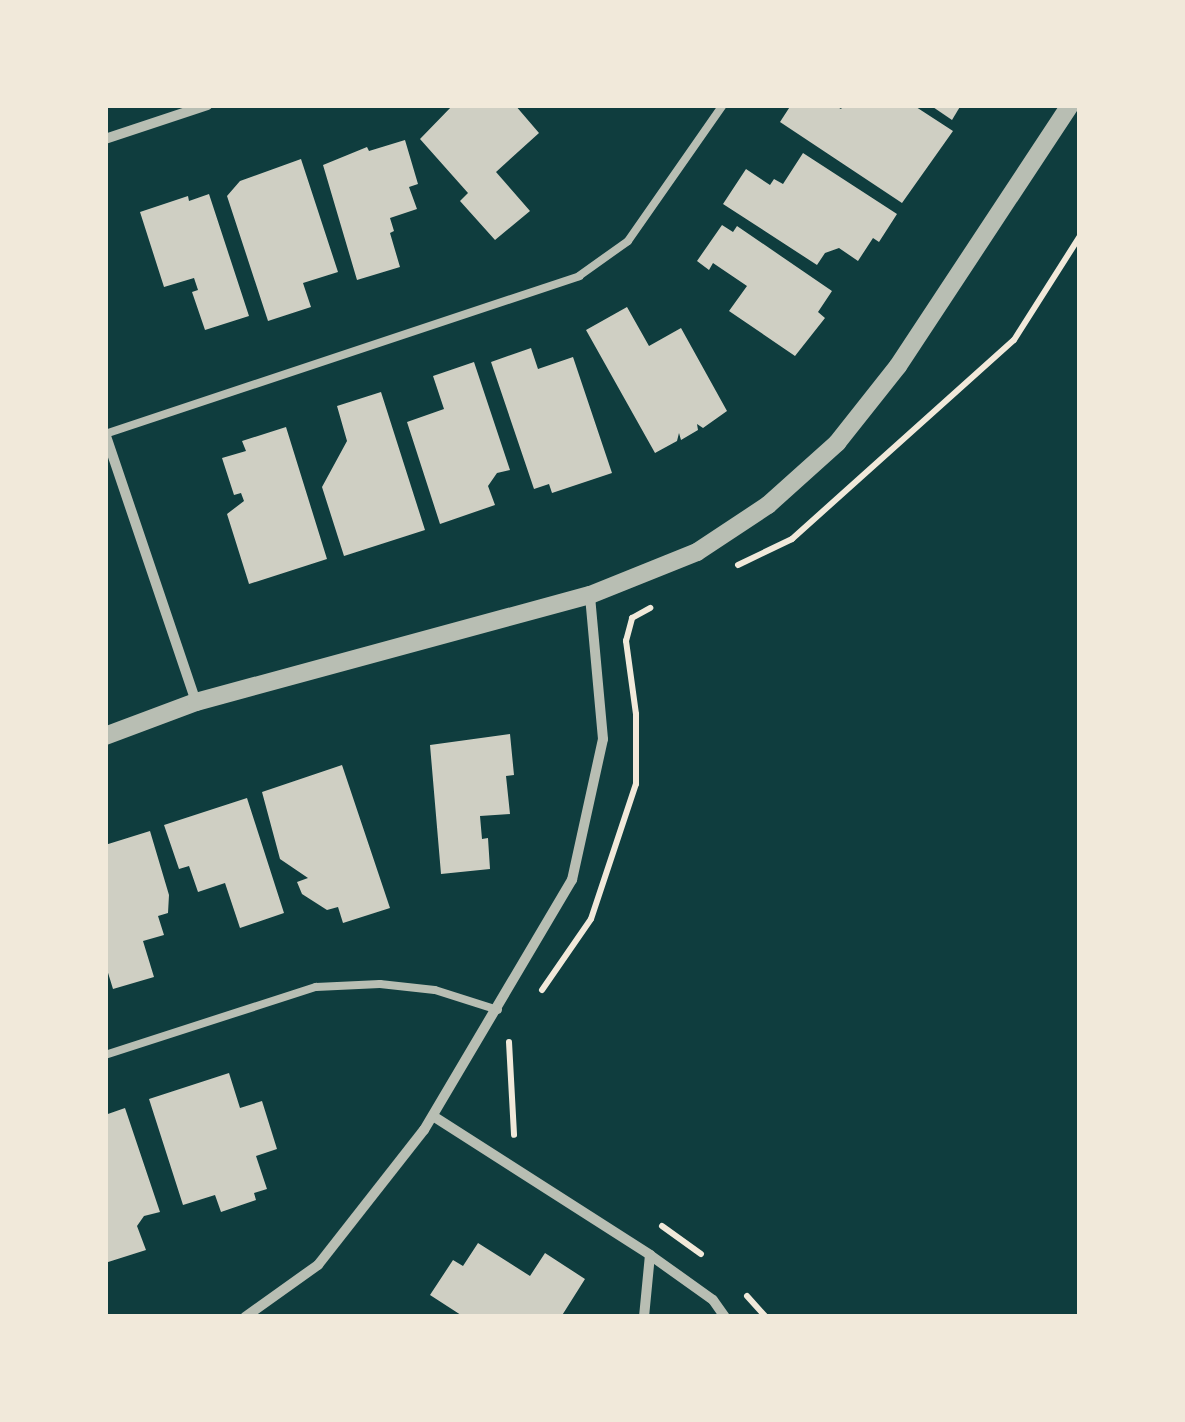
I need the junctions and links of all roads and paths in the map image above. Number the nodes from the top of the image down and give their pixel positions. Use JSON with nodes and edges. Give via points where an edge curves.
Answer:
{"nodes":[{"id":1,"x":207,"y":105,"type":"edge"},
{"id":2,"x":723,"y":105,"type":"edge"},
{"id":3,"x":1070,"y":105,"type":"edge"},
{"id":4,"x":105,"y":139,"type":"edge"},
{"id":5,"x":105,"y":434,"type":"edge"},
{"id":6,"x":590,"y":595,"type":"junction"},
{"id":7,"x":630,"y":626,"type":"dead end"},
{"id":8,"x":196,"y":702,"type":"junction"},
{"id":9,"x":105,"y":736,"type":"edge"},
{"id":10,"x":540,"y":994,"type":"dead end"},
{"id":11,"x":498,"y":1010,"type":"junction"},
{"id":12,"x":508,"y":1040,"type":"dead end"},
{"id":13,"x":105,"y":1055,"type":"edge"},
{"id":14,"x":432,"y":1116,"type":"junction"},
{"id":15,"x":514,"y":1142,"type":"dead end"},
{"id":16,"x":650,"y":1219,"type":"dead end"},
{"id":17,"x":650,"y":1255,"type":"junction"},
{"id":18,"x":709,"y":1262,"type":"dead end"},
{"id":19,"x":734,"y":1284,"type":"dead end"},
{"id":20,"x":244,"y":1317,"type":"edge"},
{"id":21,"x":644,"y":1317,"type":"edge"},
{"id":22,"x":726,"y":1317,"type":"edge"},
{"id":23,"x":766,"y":1317,"type":"edge"}],
"edges":[{"from":1,"to":4,"type":"street"},
{"from":2,"to":5,"type":"lane","via":[[628,241],[579,276]]},
{"from":3,"to":6,"type":"street","via":[[898,366],[837,443],[768,505],[697,552]]},
{"from":5,"to":8,"type":"street"},
{"from":6,"to":8,"type":"street"},
{"from":6,"to":11,"type":"street","via":[[602,739],[588,823],[572,880]]},
{"from":7,"to":10,"type":"path","via":[[636,784],[591,919]]},
{"from":8,"to":9,"type":"street"},
{"from":11,"to":13,"type":"lane","via":[[435,990],[316,987]]},
{"from":11,"to":14,"type":"street"},
{"from":12,"to":15,"type":"path"},
{"from":14,"to":17,"type":"street"},
{"from":14,"to":20,"type":"street","via":[[318,1265]]},
{"from":16,"to":18,"type":"path"},
{"from":17,"to":21,"type":"street"},
{"from":17,"to":22,"type":"street"},
{"from":19,"to":23,"type":"path"}]}
